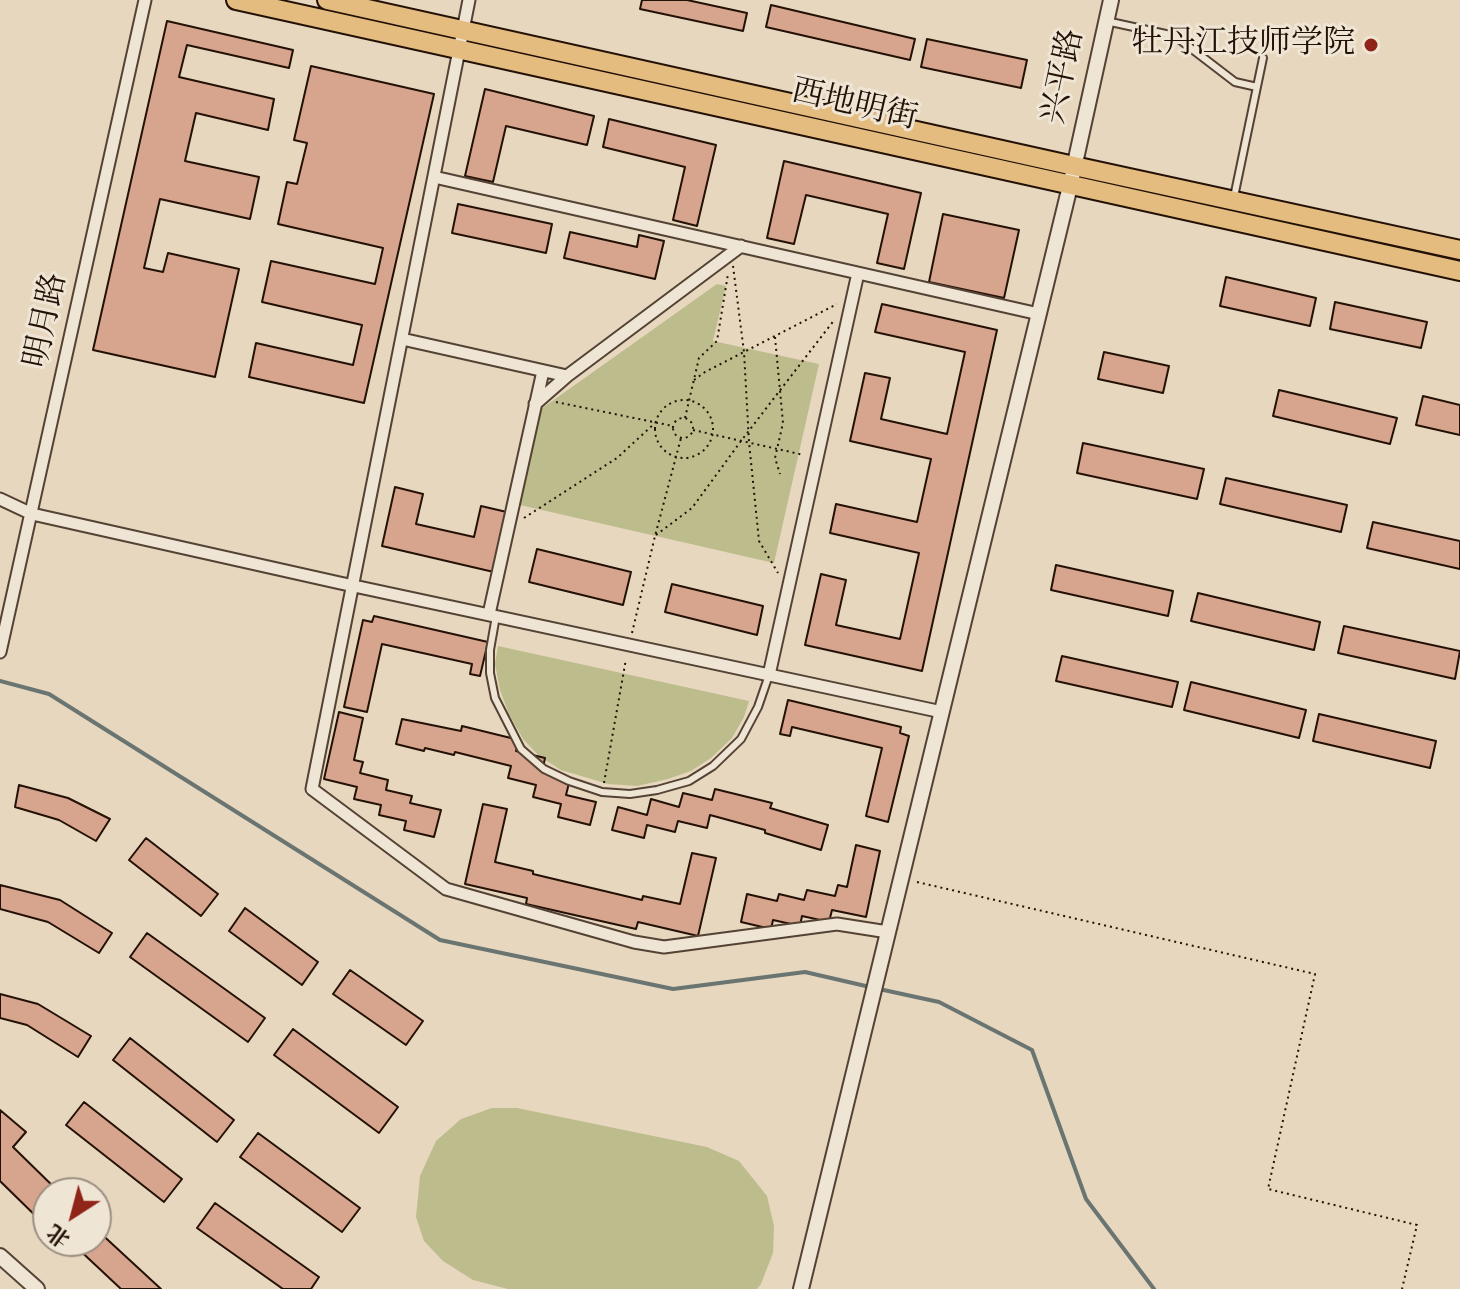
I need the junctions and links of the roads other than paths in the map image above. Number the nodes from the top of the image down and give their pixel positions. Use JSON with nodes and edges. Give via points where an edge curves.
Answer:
{"nodes":[{"id":1,"x":145,"y":0,"type":"edge"},
{"id":2,"x":236,"y":0,"type":"edge"},
{"id":3,"x":327,"y":0,"type":"edge"},
{"id":4,"x":469,"y":0,"type":"edge"},
{"id":5,"x":1111,"y":0,"type":"edge"},
{"id":6,"x":1106,"y":21,"type":"junction"},
{"id":7,"x":460,"y":50,"type":"junction"},
{"id":8,"x":1263,"y":58,"type":"dead end"},
{"id":9,"x":1257,"y":87,"type":"junction"},
{"id":10,"x":1074,"y":166,"type":"junction"},
{"id":11,"x":434,"y":177,"type":"junction"},
{"id":12,"x":1070,"y":186,"type":"junction"},
{"id":13,"x":1233,"y":201,"type":"junction"},
{"id":14,"x":736,"y":250,"type":"junction"},
{"id":15,"x":1460,"y":250,"type":"edge"},
{"id":16,"x":1460,"y":271,"type":"edge"},
{"id":17,"x":858,"y":273,"type":"junction"},
{"id":18,"x":1039,"y":314,"type":"junction"},
{"id":19,"x":402,"y":339,"type":"junction"},
{"id":20,"x":543,"y":371,"type":"junction"},
{"id":21,"x":567,"y":376,"type":"junction"},
{"id":22,"x":538,"y":401,"type":"junction"},
{"id":23,"x":0,"y":499,"type":"edge"},
{"id":24,"x":32,"y":514,"type":"junction"},
{"id":25,"x":352,"y":585,"type":"junction"},
{"id":26,"x":492,"y":615,"type":"junction"},
{"id":27,"x":0,"y":652,"type":"edge"},
{"id":28,"x":769,"y":675,"type":"junction"},
{"id":29,"x":942,"y":712,"type":"junction"},
{"id":30,"x":888,"y":932,"type":"junction"},
{"id":31,"x":0,"y":1256,"type":"edge"},
{"id":32,"x":37,"y":1289,"type":"edge"},
{"id":33,"x":801,"y":1289,"type":"edge"}],
"edges":[{"from":1,"to":24,"type":"street","name":"明月路"},
{"from":2,"to":7,"type":"main road","name":"西地明街"},
{"from":3,"to":10,"type":"main road","name":"西地明街"},
{"from":4,"to":7,"type":"street"},
{"from":5,"to":6,"type":"street","name":"兴平路"},
{"from":6,"to":9,"type":"lane","via":[[1175,36],[1235,82]]},
{"from":6,"to":10,"type":"street","name":"兴平路"},
{"from":7,"to":11,"type":"street"},
{"from":7,"to":12,"type":"main road","name":"西地明街"},
{"from":8,"to":9,"type":"lane"},
{"from":9,"to":13,"type":"lane"},
{"from":10,"to":12,"type":"street","name":"兴平路"},
{"from":10,"to":13,"type":"main road","name":"西地明街"},
{"from":11,"to":14,"type":"street"},
{"from":11,"to":19,"type":"street"},
{"from":12,"to":16,"type":"main road","name":"西地明街"},
{"from":12,"to":18,"type":"street","name":"兴平路"},
{"from":13,"to":15,"type":"main road","name":"西地明街"},
{"from":14,"to":17,"type":"street"},
{"from":14,"to":21,"type":"street"},
{"from":17,"to":18,"type":"street"},
{"from":17,"to":28,"type":"street"},
{"from":18,"to":29,"type":"street","name":"兴平路"},
{"from":19,"to":20,"type":"street"},
{"from":19,"to":25,"type":"street"},
{"from":20,"to":21,"type":"street"},
{"from":20,"to":22,"type":"street"},
{"from":21,"to":22,"type":"street"},
{"from":22,"to":26,"type":"street"},
{"from":23,"to":24,"type":"street"},
{"from":24,"to":25,"type":"street"},
{"from":24,"to":27,"type":"street","name":"明月路"},
{"from":25,"to":26,"type":"street"},
{"from":25,"to":30,"type":"street","via":[[312,789],[446,889],[664,947],[837,924]]},
{"from":26,"to":28,"type":"street"},
{"from":26,"to":28,"type":"lane","via":[[490,673],[495,698],[521,749],[544,769],[602,792],[657,790],[689,781],[713,766],[741,739]]},
{"from":28,"to":29,"type":"street"},
{"from":29,"to":30,"type":"street","name":"兴平路"},
{"from":30,"to":33,"type":"street","name":"兴平路"},
{"from":31,"to":32,"type":"street"}]}
